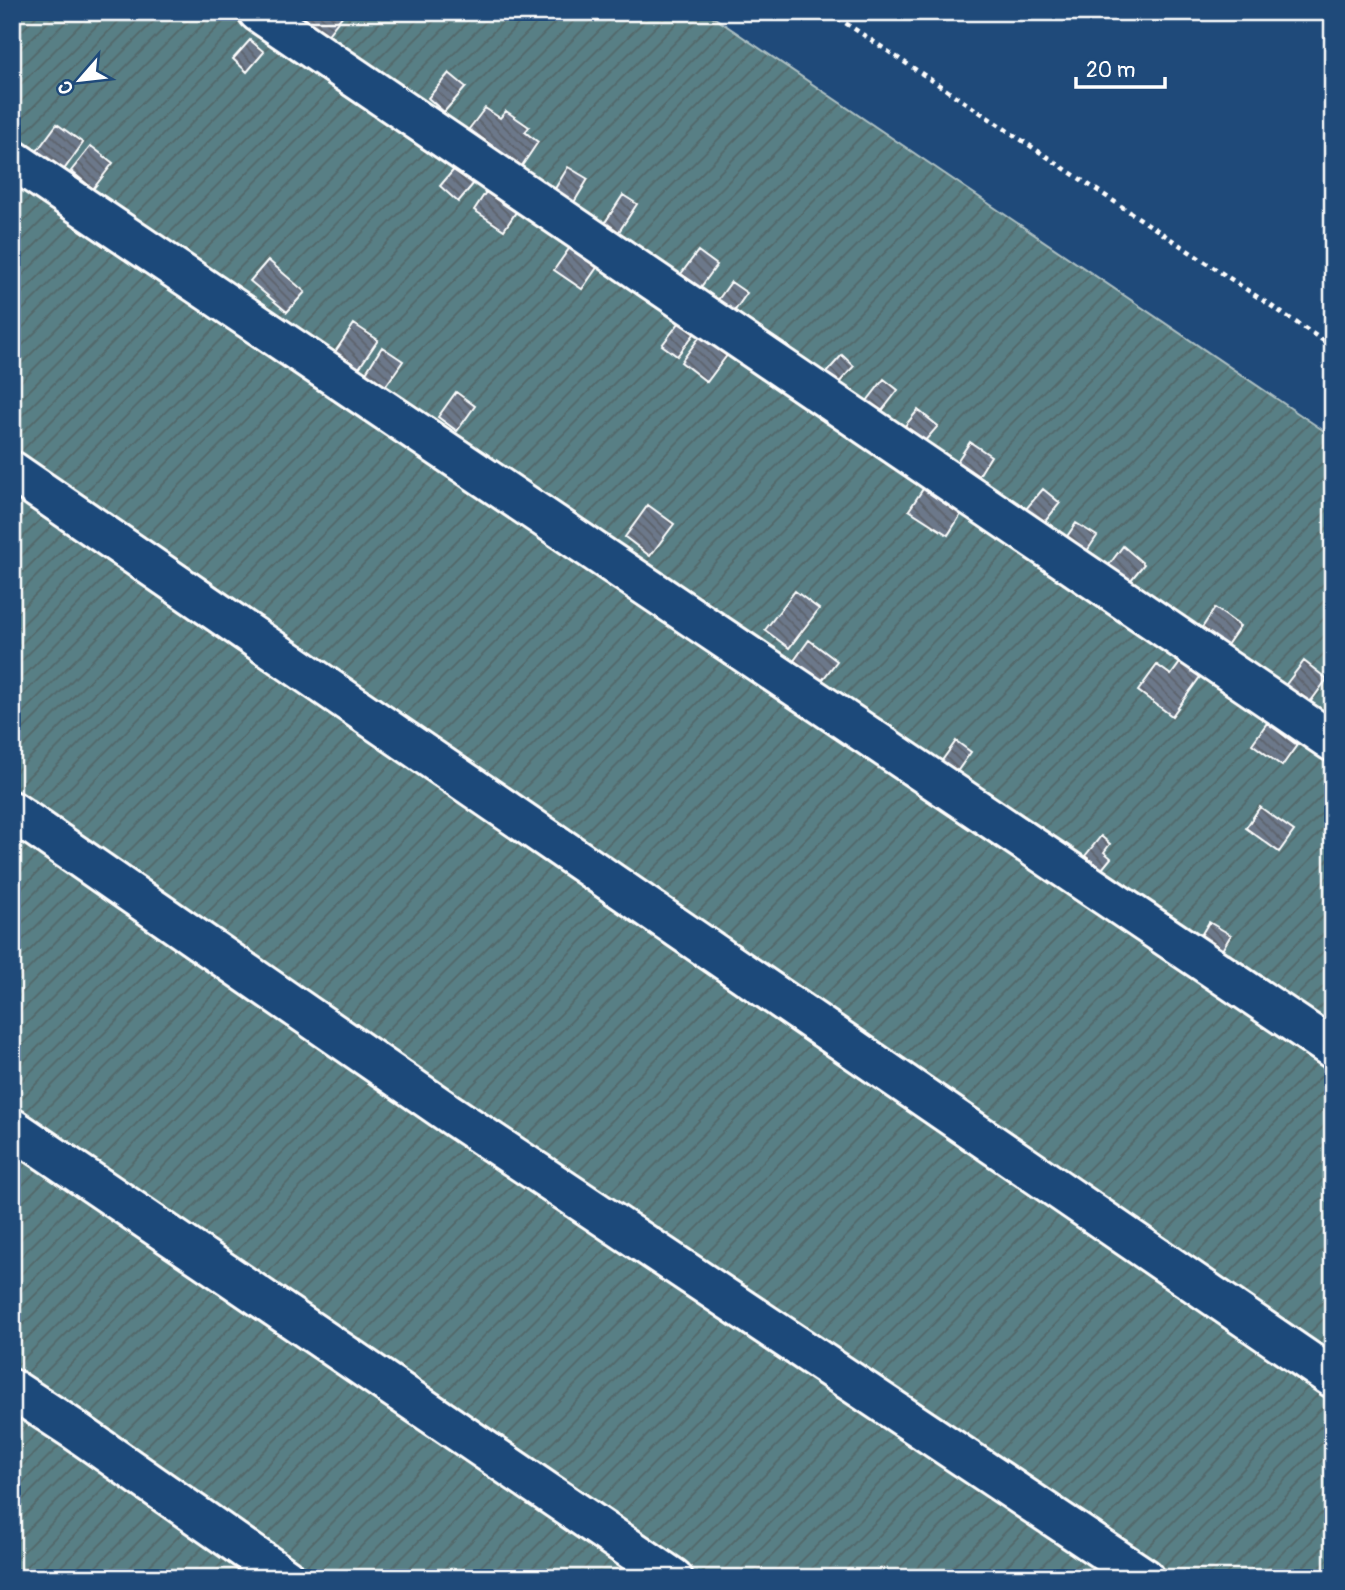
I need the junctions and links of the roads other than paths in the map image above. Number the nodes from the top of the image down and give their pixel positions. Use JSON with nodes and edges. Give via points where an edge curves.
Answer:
{"nodes":[{"id":1,"x":258,"y":12,"type":"edge"},
{"id":2,"x":12,"y":159,"type":"edge"},
{"id":3,"x":12,"y":471,"type":"edge"},
{"id":4,"x":1333,"y":742,"type":"edge"},
{"id":5,"x":12,"y":811,"type":"edge"},
{"id":6,"x":1333,"y":1049,"type":"edge"},
{"id":7,"x":12,"y":1128,"type":"edge"},
{"id":8,"x":1333,"y":1378,"type":"edge"},
{"id":9,"x":12,"y":1389,"type":"edge"},
{"id":10,"x":286,"y":1578,"type":"edge"},
{"id":11,"x":673,"y":1578,"type":"edge"},
{"id":12,"x":1145,"y":1578,"type":"edge"}],
"edges":[{"from":1,"to":4,"type":"street"},
{"from":2,"to":6,"type":"street"},
{"from":3,"to":8,"type":"street"},
{"from":5,"to":12,"type":"street","via":[[447,1112]]},
{"from":7,"to":11,"type":"street"},
{"from":9,"to":10,"type":"street"}]}
